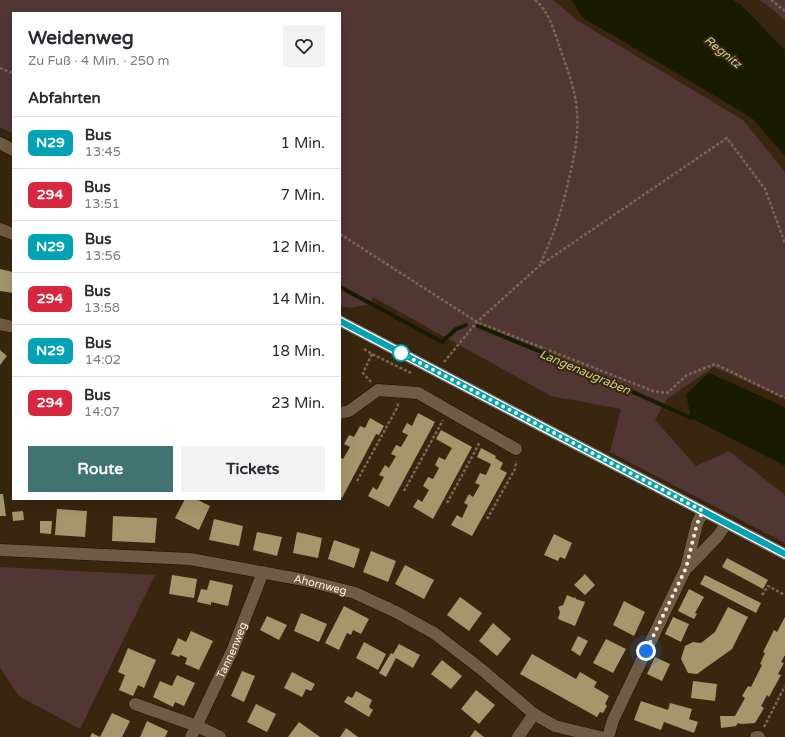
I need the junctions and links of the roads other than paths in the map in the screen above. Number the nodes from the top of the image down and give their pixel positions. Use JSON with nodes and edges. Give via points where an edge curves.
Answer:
{"nodes":[{"id":1,"x":0,"y":143,"type":"edge"},
{"id":2,"x":12,"y":149,"type":"edge"},
{"id":3,"x":0,"y":228,"type":"edge"},
{"id":4,"x":12,"y":234,"type":"edge"},
{"id":5,"x":341,"y":322,"type":"edge"},
{"id":6,"x":0,"y":324,"type":"edge"},
{"id":7,"x":12,"y":327,"type":"edge"},
{"id":8,"x":341,"y":413,"type":"edge"},
{"id":9,"x":516,"y":449,"type":"road end"},
{"id":10,"x":703,"y":511,"type":"junction"},
{"id":11,"x":726,"y":524,"type":"junction"},
{"id":12,"x":0,"y":550,"type":"edge"},
{"id":13,"x":785,"y":554,"type":"edge"},
{"id":14,"x":686,"y":568,"type":"junction"},
{"id":15,"x":263,"y":572,"type":"junction"},
{"id":16,"x":135,"y":704,"type":"dead end"},
{"id":17,"x":534,"y":714,"type":"junction"},
{"id":18,"x":197,"y":726,"type":"junction"},
{"id":19,"x":190,"y":737,"type":"edge"},
{"id":20,"x":220,"y":737,"type":"edge"},
{"id":21,"x":518,"y":737,"type":"edge"},
{"id":22,"x":600,"y":737,"type":"edge"},
{"id":23,"x":608,"y":737,"type":"edge"}],
"edges":[{"from":1,"to":2,"type":"street"},
{"from":3,"to":4,"type":"street"},
{"from":5,"to":10,"type":"street"},
{"from":6,"to":7,"type":"street"},
{"from":8,"to":9,"type":"street","via":[[349,411],[378,390],[418,393]]},
{"from":10,"to":11,"type":"street"},
{"from":10,"to":14,"type":"street","via":[[697,524]]},
{"from":11,"to":13,"type":"street"},
{"from":11,"to":14,"type":"street","via":[[718,536]]},
{"from":12,"to":15,"type":"street","name":"Ahornweg","via":[[190,559]]},
{"from":14,"to":23,"type":"street","via":[[613,720]]},
{"from":15,"to":17,"type":"street","name":"Ahornweg","via":[[355,593],[396,612],[434,633]]},
{"from":15,"to":18,"type":"street","name":"Tannenweg","via":[[233,649]]},
{"from":16,"to":18,"type":"street"},
{"from":17,"to":21,"type":"street"},
{"from":17,"to":22,"type":"street","name":"Ahornweg","via":[[555,726]]},
{"from":18,"to":19,"type":"street","name":"Tannenweg"},
{"from":18,"to":20,"type":"street"}]}
